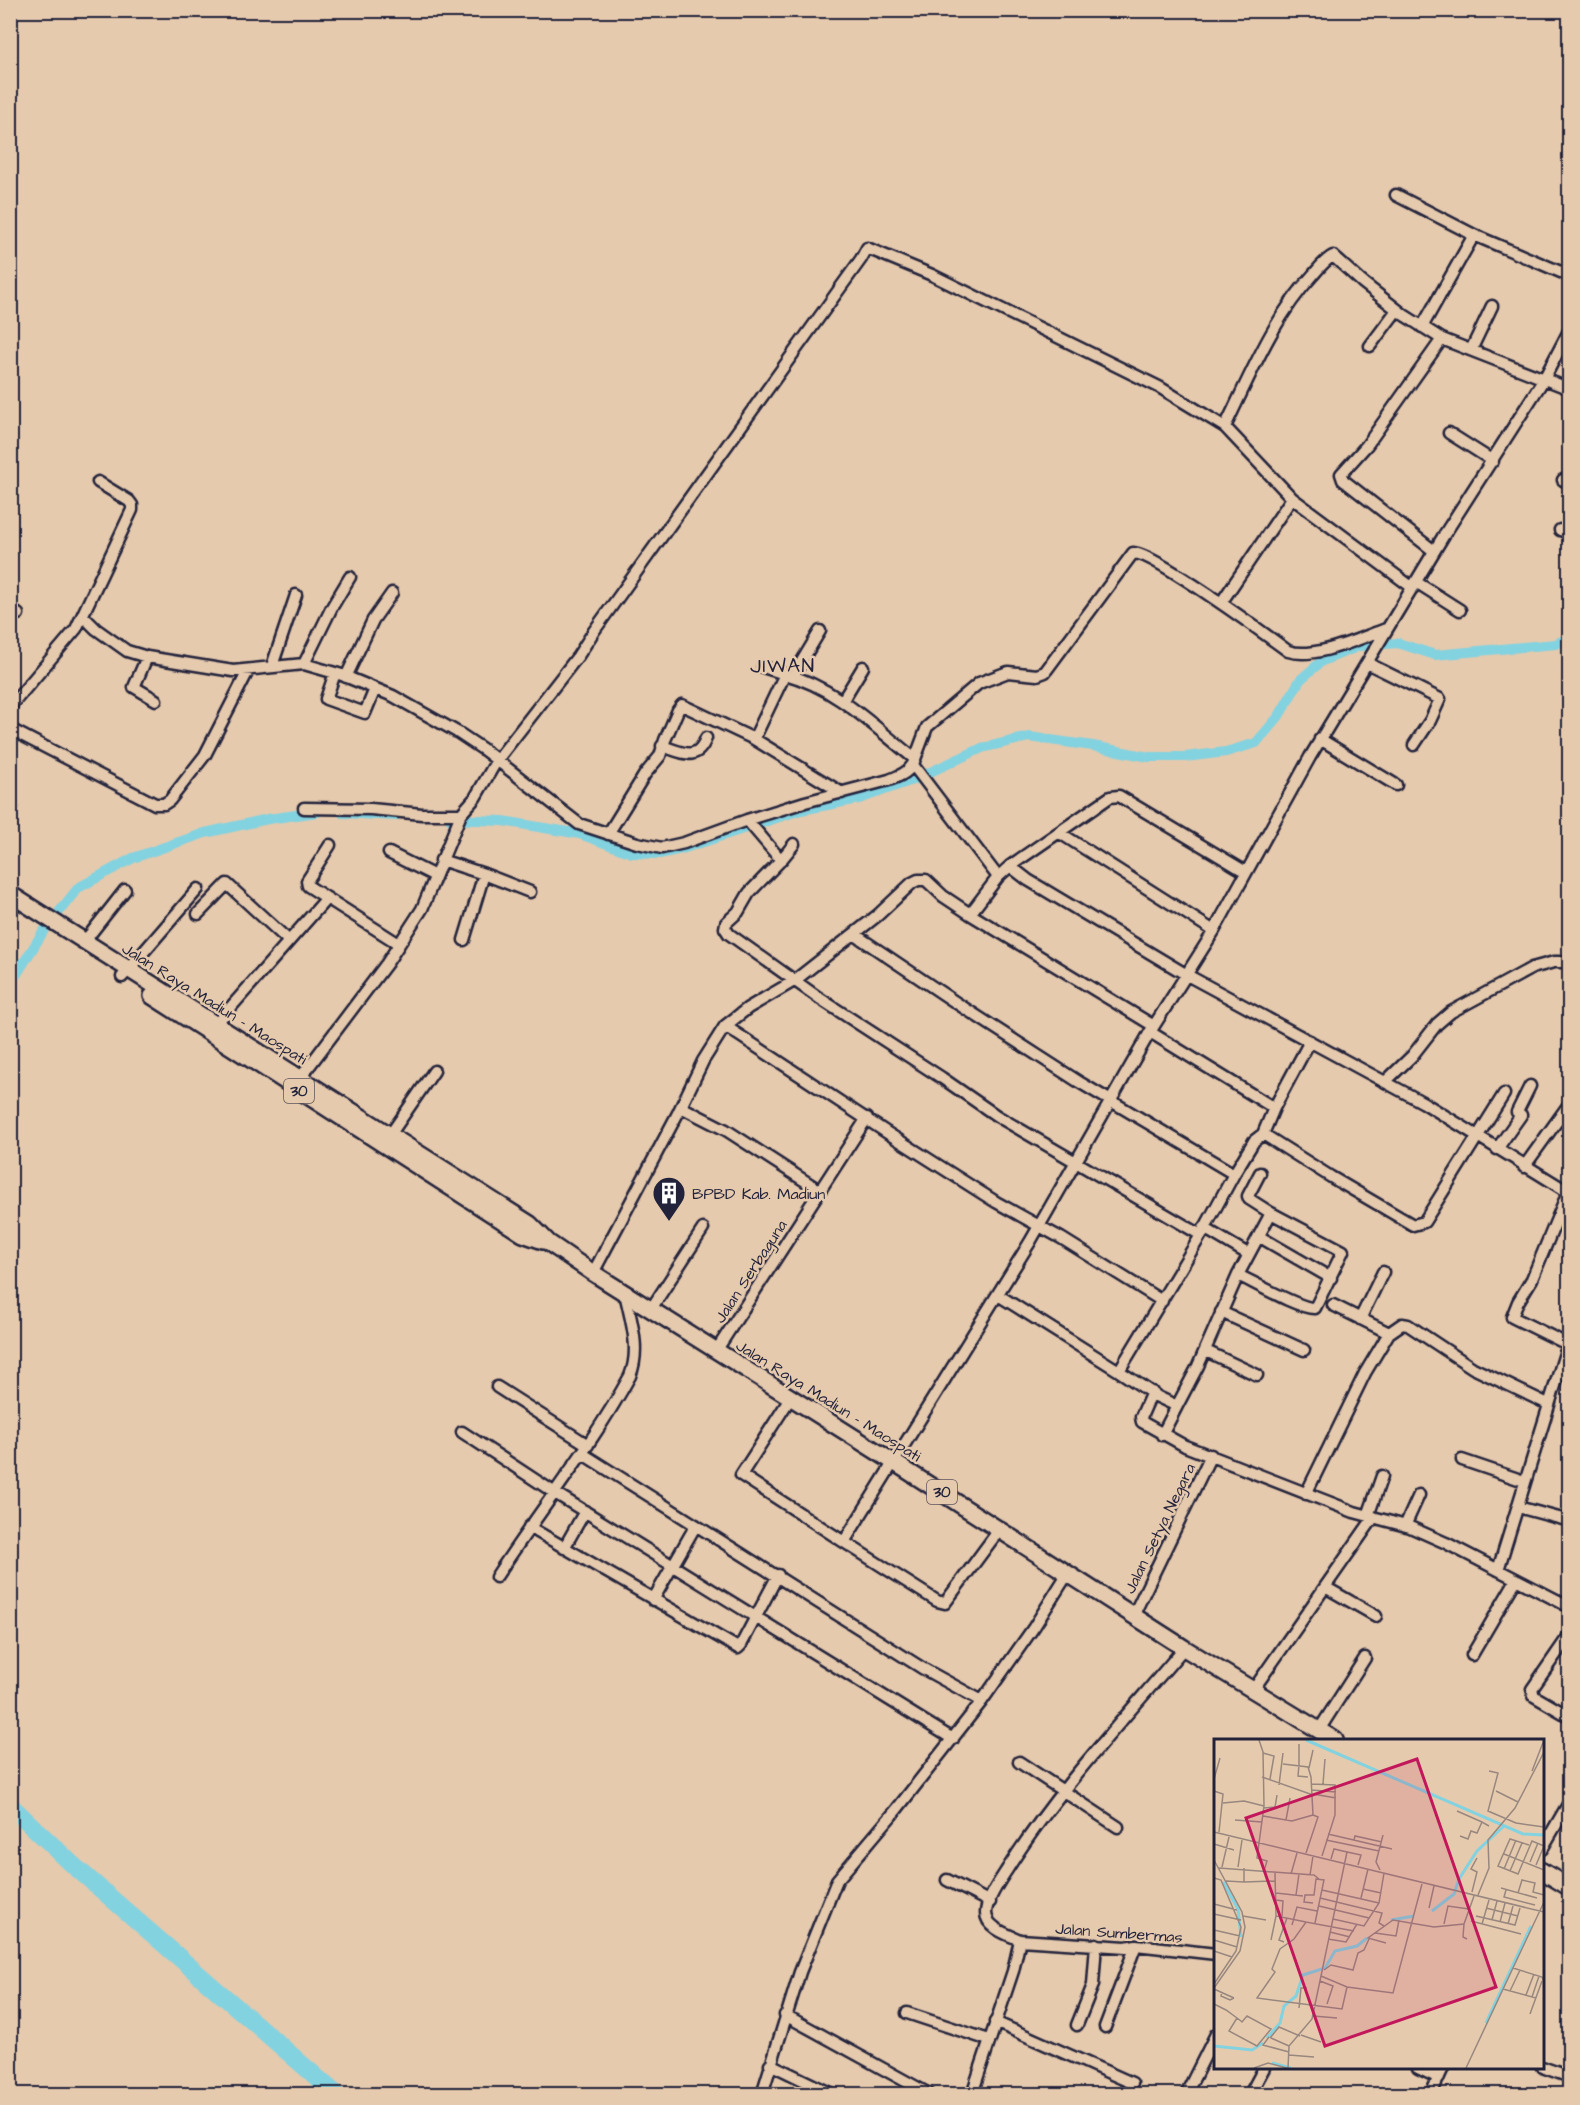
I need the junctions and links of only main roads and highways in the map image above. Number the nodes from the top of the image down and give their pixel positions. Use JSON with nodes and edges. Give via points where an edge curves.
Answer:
{"nodes":[{"id":1,"x":10,"y":894,"type":"edge"},
{"id":2,"x":10,"y":904,"type":"edge"},
{"id":3,"x":46,"y":923,"type":"junction"},
{"id":4,"x":125,"y":973,"type":"junction"},
{"id":5,"x":436,"y":1171,"type":"junction"},
{"id":6,"x":1333,"y":1739,"type":"edge"},
{"id":7,"x":1544,"y":1872,"type":"edge"},
{"id":8,"x":1569,"y":1888,"type":"edge"}],
"edges":[{"from":1,"to":3,"type":"highway","name":"Jalan Raya Madiun - Maospati","number":"30"},
{"from":2,"to":3,"type":"highway","name":"Jalan Raya Madiun - Maospati","number":"30"},
{"from":3,"to":4,"type":"highway","name":"Jalan Raya Madiun - Maospati","number":"30"},
{"from":3,"to":4,"type":"highway","name":"Jalan Raya Madiun - Maospati","number":"30","via":[[84,942]]},
{"from":4,"to":5,"type":"highway","name":"Jalan Raya Madiun - Maospati","number":"30"},
{"from":4,"to":5,"type":"highway","name":"Jalan Raya Madiun - Maospati","number":"30","via":[[301,1077],[390,1135]]},
{"from":5,"to":6,"type":"highway","name":"Jalan Raya Madiun - Maospati","number":"30","via":[[523,1234],[549,1243]]},
{"from":7,"to":8,"type":"highway"}]}
